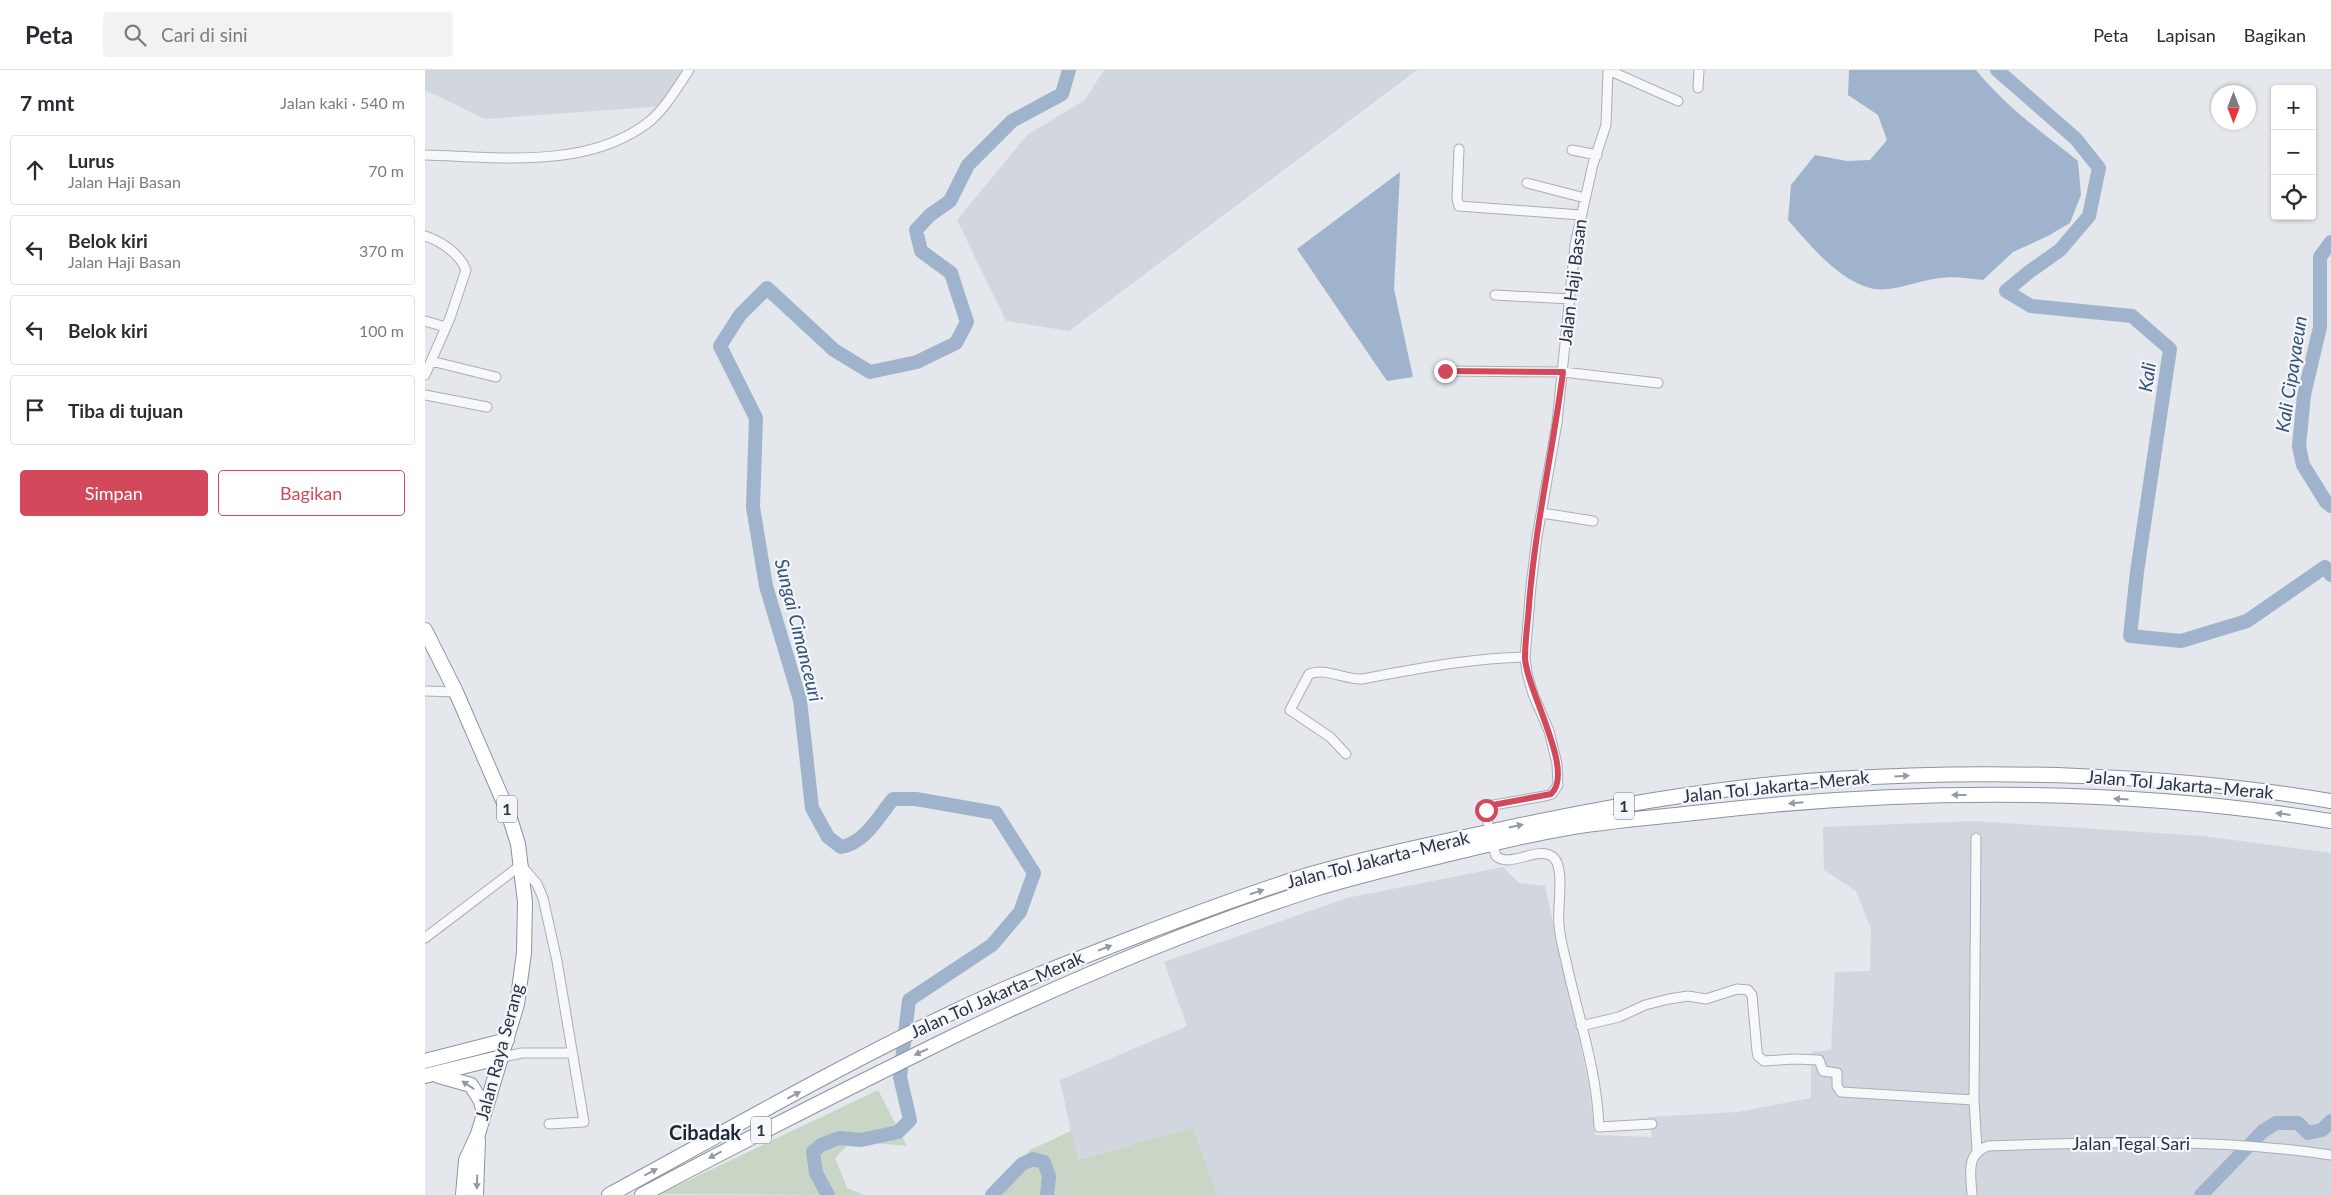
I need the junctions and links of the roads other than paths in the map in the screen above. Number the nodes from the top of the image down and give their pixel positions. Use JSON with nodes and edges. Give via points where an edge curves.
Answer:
{"nodes":[{"id":1,"x":689,"y":70,"type":"edge"},
{"id":2,"x":1608,"y":70,"type":"edge"},
{"id":3,"x":1699,"y":70,"type":"edge"},
{"id":4,"x":1698,"y":88,"type":"dead end"},
{"id":5,"x":1678,"y":101,"type":"dead end"},
{"id":6,"x":1459,"y":149,"type":"dead end"},
{"id":7,"x":1572,"y":150,"type":"dead end"},
{"id":8,"x":1597,"y":154,"type":"junction"},
{"id":9,"x":425,"y":155,"type":"edge"},
{"id":10,"x":1527,"y":184,"type":"dead end"},
{"id":11,"x":1585,"y":198,"type":"junction"},
{"id":12,"x":1581,"y":216,"type":"junction"},
{"id":13,"x":425,"y":236,"type":"edge"},
{"id":14,"x":1495,"y":295,"type":"dead end"},
{"id":15,"x":1570,"y":299,"type":"junction"},
{"id":16,"x":425,"y":320,"type":"edge"},
{"id":17,"x":445,"y":328,"type":"junction"},
{"id":18,"x":431,"y":361,"type":"junction"},
{"id":19,"x":1445,"y":371,"type":"dead end"},
{"id":20,"x":1563,"y":372,"type":"junction"},
{"id":21,"x":425,"y":375,"type":"edge"},
{"id":22,"x":496,"y":377,"type":"dead end"},
{"id":23,"x":1657,"y":383,"type":"dead end"},
{"id":24,"x":425,"y":395,"type":"edge"},
{"id":25,"x":487,"y":407,"type":"dead end"},
{"id":26,"x":1542,"y":513,"type":"junction"},
{"id":27,"x":1593,"y":521,"type":"dead end"},
{"id":28,"x":427,"y":638,"type":"edge"},
{"id":29,"x":1525,"y":657,"type":"junction"},
{"id":30,"x":425,"y":691,"type":"edge"},
{"id":31,"x":456,"y":692,"type":"junction"},
{"id":32,"x":1346,"y":754,"type":"dead end"},
{"id":33,"x":2331,"y":801,"type":"edge"},
{"id":34,"x":2331,"y":821,"type":"edge"},
{"id":35,"x":1488,"y":823,"type":"dead end"},
{"id":36,"x":1976,"y":838,"type":"dead end"},
{"id":37,"x":1494,"y":849,"type":"dead end"},
{"id":38,"x":521,"y":865,"type":"junction"},
{"id":39,"x":425,"y":938,"type":"edge"},
{"id":40,"x":1581,"y":1026,"type":"junction"},
{"id":41,"x":507,"y":1040,"type":"junction"},
{"id":42,"x":571,"y":1053,"type":"junction"},
{"id":43,"x":502,"y":1057,"type":"junction"},
{"id":44,"x":425,"y":1062,"type":"edge"},
{"id":45,"x":430,"y":1076,"type":"edge"},
{"id":46,"x":1975,"y":1100,"type":"junction"},
{"id":47,"x":484,"y":1115,"type":"junction"},
{"id":48,"x":549,"y":1124,"type":"dead end"},
{"id":49,"x":1652,"y":1124,"type":"dead end"},
{"id":50,"x":477,"y":1134,"type":"junction"},
{"id":51,"x":1977,"y":1150,"type":"junction"},
{"id":52,"x":2331,"y":1155,"type":"edge"},
{"id":53,"x":463,"y":1195,"type":"edge"},
{"id":54,"x":477,"y":1195,"type":"edge"},
{"id":55,"x":609,"y":1195,"type":"edge"},
{"id":56,"x":641,"y":1195,"type":"edge"},
{"id":57,"x":1971,"y":1195,"type":"edge"}],
"edges":[{"from":1,"to":9,"type":"street","via":[[658,113],[633,132],[608,143],[579,152],[545,156]]},
{"from":2,"to":5,"type":"street"},
{"from":2,"to":8,"type":"street","name":"Jalan Haji Basan","via":[[1606,125]]},
{"from":3,"to":4,"type":"street"},
{"from":6,"to":12,"type":"street","via":[[1459,206]]},
{"from":7,"to":8,"type":"street"},
{"from":8,"to":11,"type":"street","name":"Jalan Haji Basan"},
{"from":10,"to":11,"type":"street"},
{"from":11,"to":12,"type":"street","name":"Jalan Haji Basan"},
{"from":12,"to":15,"type":"street","name":"Jalan Haji Basan"},
{"from":13,"to":17,"type":"street","via":[[452,251],[465,270]]},
{"from":14,"to":15,"type":"street"},
{"from":15,"to":20,"type":"street","name":"Jalan Haji Basan"},
{"from":16,"to":17,"type":"street"},
{"from":17,"to":18,"type":"street"},
{"from":18,"to":21,"type":"street"},
{"from":18,"to":22,"type":"street"},
{"from":19,"to":20,"type":"street"},
{"from":20,"to":23,"type":"street"},
{"from":20,"to":26,"type":"street","name":"Jalan Haji Basan"},
{"from":24,"to":25,"type":"street"},
{"from":26,"to":27,"type":"street"},
{"from":26,"to":29,"type":"street","name":"Jalan Haji Basan"},
{"from":28,"to":31,"type":"highway","name":"Jalan Raya Serang","number":"1"},
{"from":29,"to":32,"type":"street","via":[[1431,666],[1353,680],[1323,672],[1309,674],[1291,710],[1330,736]]},
{"from":29,"to":35,"type":"street","name":"Jalan Haji Basan","via":[[1533,694],[1549,730],[1558,785],[1545,796],[1488,806]]},
{"from":30,"to":31,"type":"street"},
{"from":31,"to":38,"type":"highway","name":"Jalan Raya Serang","number":"1","via":[[508,812]]},
{"from":55,"to":33,"type":"highway","name":"Jalan Tol Jakarta–Merak","number":"1","one_way":true,"via":[[947,1015],[1092,953],[1234,899],[1389,853],[1659,799],[1831,779],[1934,774],[2063,776],[2178,783]]},
{"from":34,"to":56,"type":"highway","name":"Jalan Tol Jakarta–Merak","number":"1","one_way":true,"via":[[2178,802],[2050,795],[1951,796],[1835,800],[1737,808],[1560,829],[1313,890],[1092,971],[883,1070]]},
{"from":36,"to":46,"type":"street"},
{"from":37,"to":40,"type":"street","via":[[1495,856],[1503,860],[1543,854],[1556,860],[1559,926]]},
{"from":38,"to":39,"type":"street"},
{"from":38,"to":41,"type":"highway","name":"Jalan Raya Serang","number":"1","via":[[525,902],[524,953],[517,1004]]},
{"from":38,"to":42,"type":"street","via":[[537,884],[543,898]]},
{"from":40,"to":46,"type":"street","via":[[1619,1017],[1669,999],[1688,996],[1706,999],[1737,989],[1748,990],[1752,995],[1758,1056],[1764,1061],[1819,1060],[1823,1071],[1837,1073],[1837,1086],[1841,1092]]},
{"from":40,"to":49,"type":"street","via":[[1597,1095],[1599,1127]]},
{"from":41,"to":43,"type":"highway","name":"Jalan Raya Serang","number":"1"},
{"from":41,"to":44,"type":"highway"},
{"from":42,"to":43,"type":"street"},
{"from":42,"to":48,"type":"street","via":[[584,1122]]},
{"from":43,"to":45,"type":"highway"},
{"from":43,"to":47,"type":"highway","name":"Jalan Raya Serang","number":"1"},
{"from":47,"to":45,"type":"highway","one_way":true,"via":[[481,1101],[471,1085],[457,1079]]},
{"from":46,"to":51,"type":"street"},
{"from":47,"to":50,"type":"highway","name":"Jalan Raya Serang","number":"1"},
{"from":50,"to":53,"type":"highway","name":"Jalan Raya Serang","number":"1","via":[[466,1160]]},
{"from":50,"to":54,"type":"highway","name":"Jalan Raya Serang","number":"1","one_way":true},
{"from":51,"to":52,"type":"street","name":"Jalan Tegal Sari","via":[[1988,1146],[2083,1143],[2288,1148]]},
{"from":51,"to":57,"type":"street","via":[[1971,1165]]}]}
